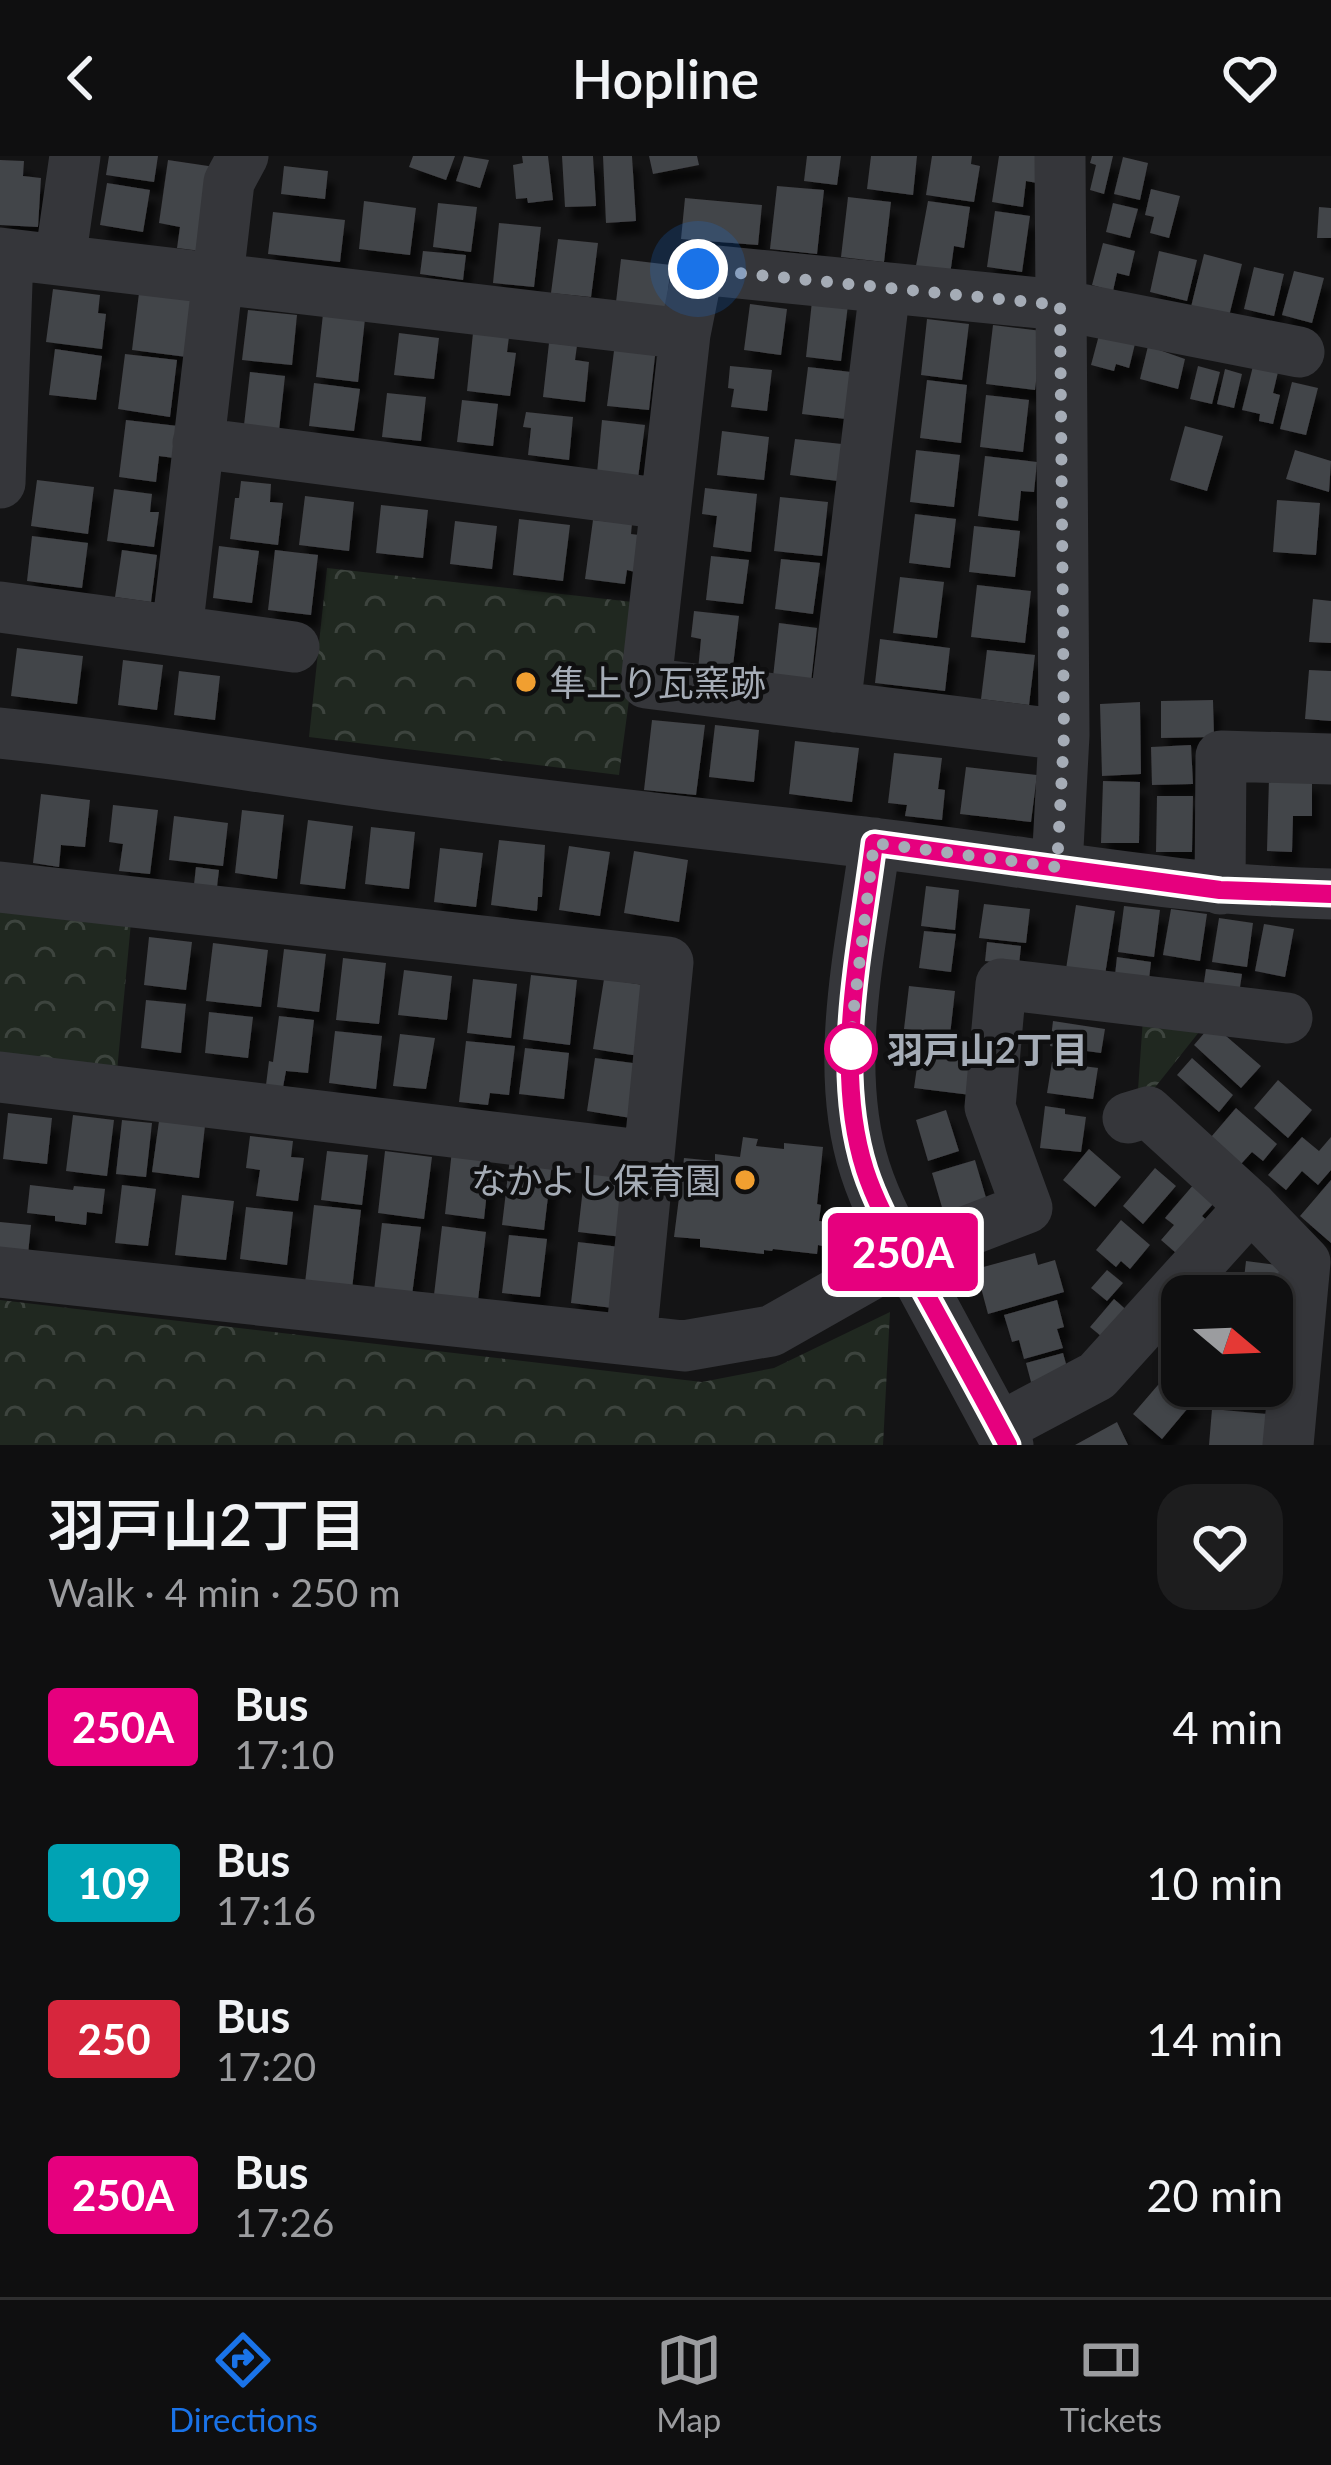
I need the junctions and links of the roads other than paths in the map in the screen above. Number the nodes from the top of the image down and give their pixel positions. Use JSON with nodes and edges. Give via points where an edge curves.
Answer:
{"nodes":[{"id":1,"x":75,"y":156,"type":"edge"},
{"id":2,"x":243,"y":156,"type":"edge"},
{"id":3,"x":1060,"y":156,"type":"edge"},
{"id":4,"x":4,"y":254,"type":"edge"},
{"id":5,"x":59,"y":260,"type":"junction"},
{"id":6,"x":216,"y":278,"type":"junction"},
{"id":7,"x":885,"y":288,"type":"junction"},
{"id":8,"x":1060,"y":305,"type":"junction"},
{"id":9,"x":686,"y":334,"type":"junction"},
{"id":10,"x":1299,"y":352,"type":"dead end"},
{"id":11,"x":198,"y":442,"type":"junction"},
{"id":12,"x":0,"y":483,"type":"edge"},
{"id":13,"x":665,"y":504,"type":"junction"},
{"id":14,"x":0,"y":607,"type":"edge"},
{"id":15,"x":177,"y":631,"type":"junction"},
{"id":16,"x":294,"y":647,"type":"dead end"},
{"id":17,"x":835,"y":706,"type":"junction"},
{"id":18,"x":0,"y":733,"type":"edge"},
{"id":19,"x":1064,"y":735,"type":"junction"},
{"id":20,"x":1331,"y":759,"type":"edge"},
{"id":21,"x":874,"y":843,"type":"junction"},
{"id":22,"x":1057,"y":867,"type":"junction"},
{"id":23,"x":0,"y":887,"type":"edge"},
{"id":24,"x":1220,"y":890,"type":"junction"},
{"id":25,"x":1331,"y":894,"type":"edge"},
{"id":26,"x":1287,"y":1018,"type":"dead end"},
{"id":27,"x":0,"y":1077,"type":"edge"},
{"id":28,"x":1128,"y":1118,"type":"dead end"},
{"id":29,"x":649,"y":1156,"type":"junction"},
{"id":30,"x":1251,"y":1207,"type":"junction"},
{"id":31,"x":905,"y":1255,"type":"junction"},
{"id":32,"x":0,"y":1272,"type":"edge"},
{"id":33,"x":631,"y":1340,"type":"junction"},
{"id":34,"x":1004,"y":1437,"type":"edge"},
{"id":35,"x":1288,"y":1445,"type":"edge"}],
"edges":[{"from":1,"to":5,"type":"street"},
{"from":2,"to":6,"type":"street","via":[[229,182]]},
{"from":3,"to":8,"type":"street"},
{"from":4,"to":5,"type":"street"},
{"from":4,"to":12,"type":"street"},
{"from":5,"to":6,"type":"street"},
{"from":6,"to":9,"type":"street"},
{"from":6,"to":11,"type":"street"},
{"from":7,"to":8,"type":"street"},
{"from":7,"to":9,"type":"street","via":[[698,269]]},
{"from":7,"to":17,"type":"street"},
{"from":8,"to":10,"type":"street"},
{"from":8,"to":19,"type":"street"},
{"from":9,"to":13,"type":"street"},
{"from":11,"to":13,"type":"street"},
{"from":11,"to":15,"type":"street"},
{"from":13,"to":17,"type":"street","via":[[646,683]]},
{"from":14,"to":15,"type":"street"},
{"from":15,"to":16,"type":"street"},
{"from":17,"to":19,"type":"street"},
{"from":18,"to":21,"type":"street"},
{"from":19,"to":22,"type":"street"},
{"from":20,"to":24,"type":"street","via":[[1221,756]]},
{"from":21,"to":22,"type":"street"},
{"from":21,"to":31,"type":"street","via":[[850,1072],[864,1168]]},
{"from":22,"to":24,"type":"street"},
{"from":23,"to":29,"type":"street","via":[[668,962]]},
{"from":24,"to":25,"type":"street"},
{"from":26,"to":31,"type":"street","via":[[1001,984],[990,1107],[1028,1208]]},
{"from":27,"to":29,"type":"street"},
{"from":28,"to":30,"type":"street","via":[[1148,1112]]},
{"from":29,"to":33,"type":"street"},
{"from":30,"to":34,"type":"street","via":[[1097,1376]]},
{"from":30,"to":35,"type":"street","via":[[1305,1262]]},
{"from":31,"to":33,"type":"street","via":[[770,1331],[684,1346]]},
{"from":31,"to":34,"type":"street"},
{"from":32,"to":33,"type":"street"}]}
